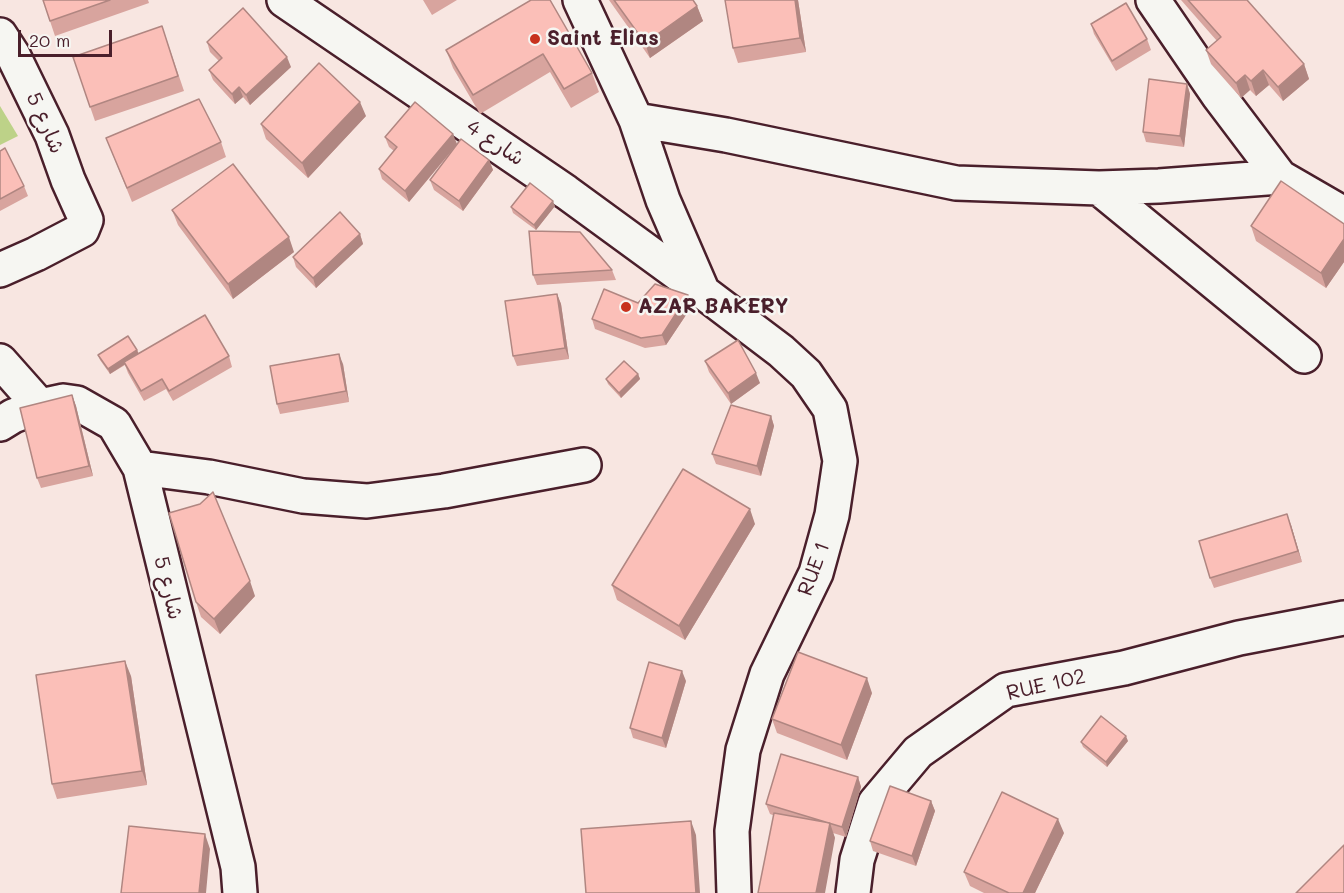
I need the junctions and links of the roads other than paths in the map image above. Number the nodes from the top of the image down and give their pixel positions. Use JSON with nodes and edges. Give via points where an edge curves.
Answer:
{"nodes":[{"id":1,"x":284,"y":0,"type":"edge"},
{"id":2,"x":580,"y":0,"type":"edge"},
{"id":3,"x":1154,"y":0,"type":"edge"},
{"id":4,"x":0,"y":34,"type":"edge"},
{"id":5,"x":636,"y":120,"type":"junction"},
{"id":6,"x":1280,"y":177,"type":"junction"},
{"id":7,"x":1099,"y":188,"type":"junction"},
{"id":8,"x":1344,"y":214,"type":"edge"},
{"id":9,"x":0,"y":270,"type":"edge"},
{"id":10,"x":703,"y":292,"type":"junction"},
{"id":11,"x":1304,"y":356,"type":"dead end"},
{"id":12,"x":0,"y":361,"type":"edge"},
{"id":13,"x":40,"y":406,"type":"junction"},
{"id":14,"x":0,"y":424,"type":"edge"},
{"id":15,"x":584,"y":465,"type":"dead end"},
{"id":16,"x":140,"y":468,"type":"junction"},
{"id":17,"x":1344,"y":618,"type":"edge"},
{"id":18,"x":240,"y":893,"type":"edge"},
{"id":19,"x":734,"y":893,"type":"edge"},
{"id":20,"x":853,"y":893,"type":"edge"}],
"edges":[{"from":1,"to":10,"type":"street","name":"شارع 4","via":[[567,192]]},
{"from":2,"to":5,"type":"street"},
{"from":3,"to":6,"type":"street"},
{"from":4,"to":9,"type":"street","name":"شارع 5","via":[[52,135],[86,220],[82,230]]},
{"from":5,"to":7,"type":"street","via":[[956,183]]},
{"from":5,"to":10,"type":"street","via":[[663,200]]},
{"from":6,"to":7,"type":"street"},
{"from":6,"to":8,"type":"street"},
{"from":7,"to":11,"type":"street"},
{"from":10,"to":19,"type":"street","name":"RUE 1","via":[[806,374],[830,409],[840,461],[816,573],[767,674],[743,750],[732,831]]},
{"from":12,"to":13,"type":"street"},
{"from":13,"to":14,"type":"street","name":"شارع 5"},
{"from":13,"to":16,"type":"street","name":"شارع 5","via":[[63,401],[77,403],[114,424]]},
{"from":15,"to":16,"type":"street","via":[[367,501],[303,496]]},
{"from":16,"to":18,"type":"street","name":"شارع 5","via":[[238,867]]},
{"from":17,"to":20,"type":"street","name":"RUE 102","via":[[1239,638],[1124,668],[1006,690],[918,752],[875,803],[857,860]]}]}
